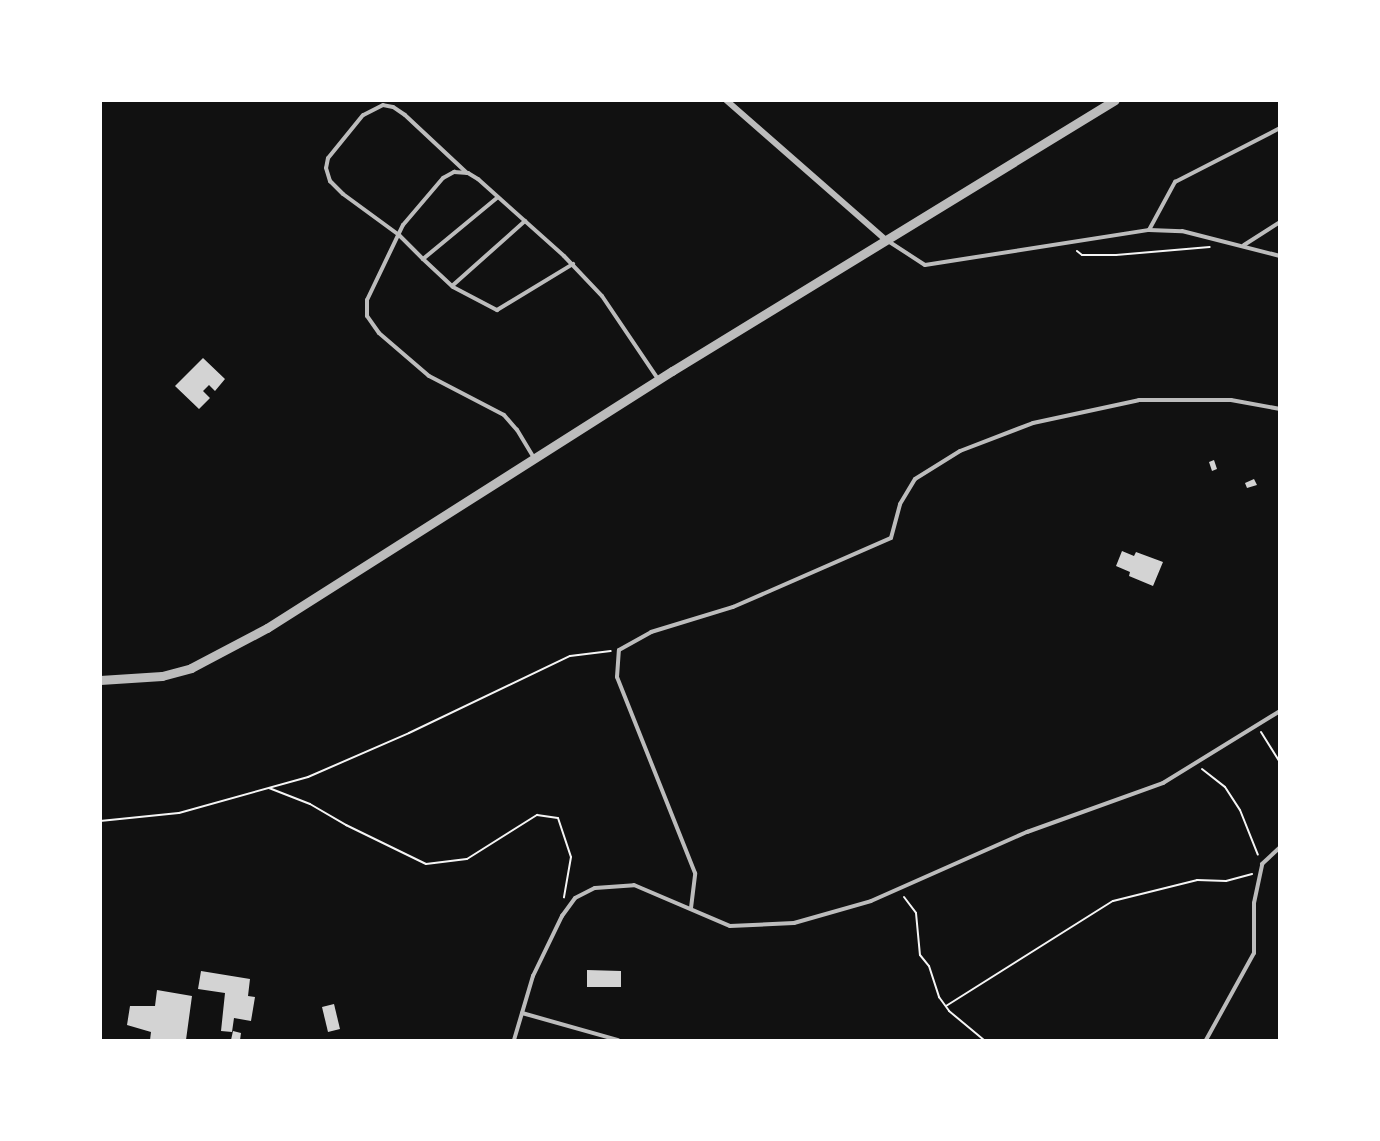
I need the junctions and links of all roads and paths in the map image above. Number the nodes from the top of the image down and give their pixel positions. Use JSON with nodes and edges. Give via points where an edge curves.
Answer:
{"nodes":[{"id":1,"x":726,"y":100,"type":"edge"},
{"id":2,"x":1115,"y":100,"type":"edge"},
{"id":3,"x":1280,"y":128,"type":"edge"},
{"id":4,"x":468,"y":173,"type":"junction"},
{"id":5,"x":498,"y":197,"type":"junction"},
{"id":6,"x":525,"y":221,"type":"junction"},
{"id":7,"x":1280,"y":222,"type":"edge"},
{"id":8,"x":1149,"y":230,"type":"junction"},
{"id":9,"x":399,"y":235,"type":"junction"},
{"id":10,"x":887,"y":241,"type":"junction"},
{"id":11,"x":1065,"y":242,"type":"junction"},
{"id":12,"x":1232,"y":243,"type":"junction"},
{"id":13,"x":1243,"y":246,"type":"junction"},
{"id":14,"x":1280,"y":256,"type":"edge"},
{"id":15,"x":423,"y":259,"type":"junction"},
{"id":16,"x":573,"y":264,"type":"junction"},
{"id":17,"x":452,"y":286,"type":"junction"},
{"id":18,"x":659,"y":380,"type":"junction"},
{"id":19,"x":1280,"y":409,"type":"edge"},
{"id":20,"x":534,"y":459,"type":"junction"},
{"id":21,"x":619,"y":650,"type":"junction"},
{"id":22,"x":100,"y":680,"type":"edge"},
{"id":23,"x":1280,"y":711,"type":"edge"},
{"id":24,"x":1257,"y":725,"type":"junction"},
{"id":25,"x":1280,"y":763,"type":"edge"},
{"id":26,"x":1195,"y":764,"type":"junction"},
{"id":27,"x":269,"y":788,"type":"junction"},
{"id":28,"x":100,"y":821,"type":"edge"},
{"id":29,"x":1280,"y":848,"type":"edge"},
{"id":30,"x":1262,"y":864,"type":"junction"},
{"id":31,"x":1261,"y":873,"type":"junction"},
{"id":32,"x":899,"y":889,"type":"junction"},
{"id":33,"x":570,"y":905,"type":"junction"},
{"id":34,"x":691,"y":908,"type":"junction"},
{"id":35,"x":946,"y":1006,"type":"junction"},
{"id":36,"x":522,"y":1013,"type":"junction"},
{"id":37,"x":514,"y":1041,"type":"edge"},
{"id":38,"x":618,"y":1041,"type":"edge"},
{"id":39,"x":984,"y":1041,"type":"edge"},
{"id":40,"x":1206,"y":1041,"type":"edge"}],
"edges":[{"from":1,"to":10,"type":"street"},
{"from":2,"to":10,"type":"street"},
{"from":3,"to":8,"type":"lane","via":[[1175,182]]},
{"from":4,"to":5,"type":"lane"},
{"from":4,"to":9,"type":"lane","via":[[454,172],[443,178]]},
{"from":4,"to":9,"type":"lane","via":[[393,107],[383,105],[363,115],[328,158],[326,168],[330,181],[343,194]]},
{"from":5,"to":6,"type":"lane"},
{"from":5,"to":15,"type":"lane"},
{"from":6,"to":16,"type":"lane"},
{"from":6,"to":17,"type":"lane"},
{"from":7,"to":13,"type":"lane"},
{"from":8,"to":11,"type":"lane"},
{"from":8,"to":12,"type":"lane","via":[[1182,231]]},
{"from":9,"to":15,"type":"lane"},
{"from":9,"to":20,"type":"lane","via":[[371,290],[365,307],[367,316],[379,333],[429,376],[504,415]]},
{"from":10,"to":11,"type":"lane","via":[[925,265]]},
{"from":10,"to":18,"type":"street"},
{"from":11,"to":12,"type":"path","via":[[1082,255],[1204,249]]},
{"from":12,"to":13,"type":"lane"},
{"from":13,"to":14,"type":"lane"},
{"from":15,"to":17,"type":"lane"},
{"from":16,"to":17,"type":"lane","via":[[497,310]]},
{"from":16,"to":18,"type":"lane","via":[[618,316]]},
{"from":18,"to":20,"type":"street"},
{"from":19,"to":21,"type":"lane","via":[[1231,400],[1139,400],[1033,423],[960,451],[915,479],[900,504],[891,538],[733,607],[651,632]]},
{"from":20,"to":22,"type":"street","via":[[267,628],[191,668],[162,676]]},
{"from":21,"to":27,"type":"path","via":[[570,656],[308,777]]},
{"from":21,"to":34,"type":"lane","via":[[617,677],[694,873]]},
{"from":23,"to":24,"type":"lane"},
{"from":24,"to":25,"type":"path"},
{"from":24,"to":26,"type":"lane"},
{"from":26,"to":30,"type":"path","via":[[1226,787]]},
{"from":26,"to":32,"type":"lane","via":[[1163,783],[1027,832]]},
{"from":27,"to":28,"type":"path","via":[[179,813]]},
{"from":27,"to":33,"type":"path","via":[[310,804],[426,864],[467,859],[537,815],[558,818],[571,857],[564,898]]},
{"from":29,"to":30,"type":"lane"},
{"from":30,"to":31,"type":"lane"},
{"from":31,"to":35,"type":"path","via":[[1226,882],[1197,880],[1113,901]]},
{"from":31,"to":40,"type":"lane","via":[[1254,903],[1254,953]]},
{"from":32,"to":34,"type":"lane","via":[[794,923],[730,926]]},
{"from":32,"to":35,"type":"path","via":[[916,913],[920,955],[929,966]]},
{"from":33,"to":34,"type":"lane","via":[[595,888],[634,885]]},
{"from":33,"to":36,"type":"lane","via":[[533,976]]},
{"from":35,"to":39,"type":"path"},
{"from":36,"to":37,"type":"lane"},
{"from":36,"to":38,"type":"lane"}]}
